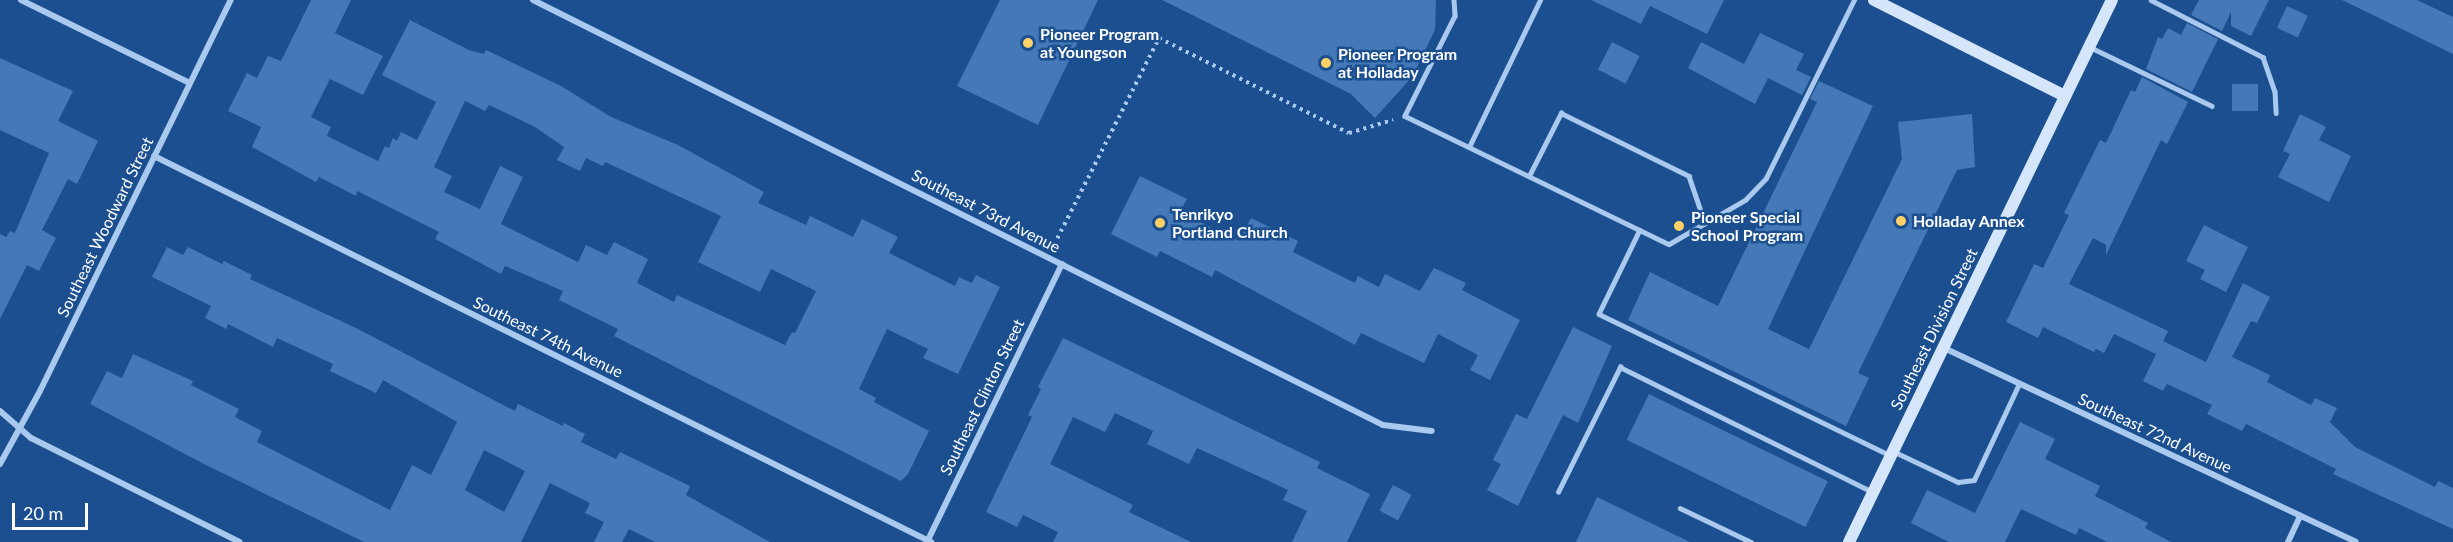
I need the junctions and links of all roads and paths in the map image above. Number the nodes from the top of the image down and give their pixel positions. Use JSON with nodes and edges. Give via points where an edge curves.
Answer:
{"nodes":[{"id":1,"x":21,"y":0,"type":"edge"},
{"id":2,"x":231,"y":0,"type":"edge"},
{"id":3,"x":533,"y":0,"type":"edge"},
{"id":4,"x":1454,"y":0,"type":"edge"},
{"id":5,"x":1540,"y":0,"type":"edge"},
{"id":6,"x":1854,"y":0,"type":"edge"},
{"id":7,"x":1874,"y":0,"type":"edge"},
{"id":8,"x":2112,"y":0,"type":"edge"},
{"id":9,"x":2151,"y":0,"type":"edge"},
{"id":10,"x":2089,"y":47,"type":"junction"},
{"id":11,"x":190,"y":83,"type":"junction"},
{"id":12,"x":2065,"y":96,"type":"junction"},
{"id":13,"x":2212,"y":106,"type":"dead end"},
{"id":14,"x":2276,"y":113,"type":"dead end"},
{"id":15,"x":1405,"y":116,"type":"junction"},
{"id":16,"x":1469,"y":147,"type":"junction"},
{"id":17,"x":154,"y":156,"type":"junction"},
{"id":18,"x":1530,"y":176,"type":"junction"},
{"id":19,"x":1705,"y":223,"type":"junction"},
{"id":20,"x":1640,"y":230,"type":"junction"},
{"id":21,"x":1048,"y":257,"type":"junction"},
{"id":22,"x":1062,"y":264,"type":"junction"},
{"id":23,"x":1943,"y":347,"type":"junction"},
{"id":24,"x":2019,"y":384,"type":"junction"},
{"id":25,"x":0,"y":411,"type":"edge"},
{"id":26,"x":19,"y":427,"type":"junction"},
{"id":27,"x":1432,"y":431,"type":"dead end"},
{"id":28,"x":1892,"y":454,"type":"junction"},
{"id":29,"x":0,"y":464,"type":"edge"},
{"id":30,"x":1558,"y":492,"type":"dead end"},
{"id":31,"x":1873,"y":492,"type":"junction"},
{"id":32,"x":1680,"y":508,"type":"dead end"},
{"id":33,"x":2300,"y":516,"type":"junction"},
{"id":34,"x":928,"y":541,"type":"edge"},
{"id":35,"x":240,"y":542,"type":"edge"},
{"id":36,"x":1751,"y":542,"type":"edge"},
{"id":37,"x":1849,"y":542,"type":"edge"},
{"id":38,"x":2288,"y":542,"type":"edge"},
{"id":39,"x":2356,"y":542,"type":"edge"}],
"edges":[{"from":1,"to":11,"type":"street"},
{"from":2,"to":11,"type":"street","name":"Southeast Woodward Street"},
{"from":3,"to":21,"type":"street","name":"Southeast 73rd Avenue"},
{"from":4,"to":15,"type":"lane","via":[[1455,16]]},
{"from":5,"to":16,"type":"lane"},
{"from":6,"to":19,"type":"lane","via":[[1766,178],[1745,200]]},
{"from":7,"to":12,"type":"main road"},
{"from":8,"to":10,"type":"main road","name":"Southeast Division Street"},
{"from":9,"to":14,"type":"lane","via":[[2263,57],[2275,91]]},
{"from":10,"to":12,"type":"main road","name":"Southeast Division Street"},
{"from":10,"to":13,"type":"lane"},
{"from":11,"to":17,"type":"street","name":"Southeast Woodward Street"},
{"from":12,"to":23,"type":"main road","name":"Southeast Division Street"},
{"from":15,"to":16,"type":"lane"},
{"from":15,"to":21,"type":"path","via":[[1349,133],[1159,38]]},
{"from":16,"to":18,"type":"lane"},
{"from":17,"to":26,"type":"street","name":"Southeast Woodward Street"},
{"from":17,"to":34,"type":"street","name":"Southeast 74th Avenue"},
{"from":18,"to":19,"type":"lane","via":[[1561,113],[1689,176]]},
{"from":18,"to":20,"type":"lane"},
{"from":19,"to":20,"type":"lane","via":[[1670,244]]},
{"from":20,"to":28,"type":"lane","via":[[1599,314]]},
{"from":21,"to":22,"type":"street","name":"Southeast 73rd Avenue"},
{"from":22,"to":27,"type":"street","name":"Southeast 73rd Avenue","via":[[1383,425]]},
{"from":22,"to":34,"type":"street","name":"Southeast Clinton Street"},
{"from":23,"to":24,"type":"street","name":"Southeast 72nd Avenue"},
{"from":23,"to":28,"type":"main road","name":"Southeast Division Street"},
{"from":24,"to":28,"type":"lane","via":[[1974,480],[1958,482]]},
{"from":24,"to":33,"type":"street","name":"Southeast 72nd Avenue"},
{"from":25,"to":26,"type":"street"},
{"from":26,"to":29,"type":"street","name":"Southeast Woodward Street"},
{"from":26,"to":35,"type":"street","via":[[31,438]]},
{"from":28,"to":31,"type":"main road","name":"Southeast Division Street"},
{"from":30,"to":31,"type":"lane","via":[[1620,367]]},
{"from":31,"to":37,"type":"main road","name":"Southeast Division Street"},
{"from":32,"to":36,"type":"lane"},
{"from":33,"to":38,"type":"street"},
{"from":33,"to":39,"type":"street","name":"Southeast 72nd Avenue"}]}
